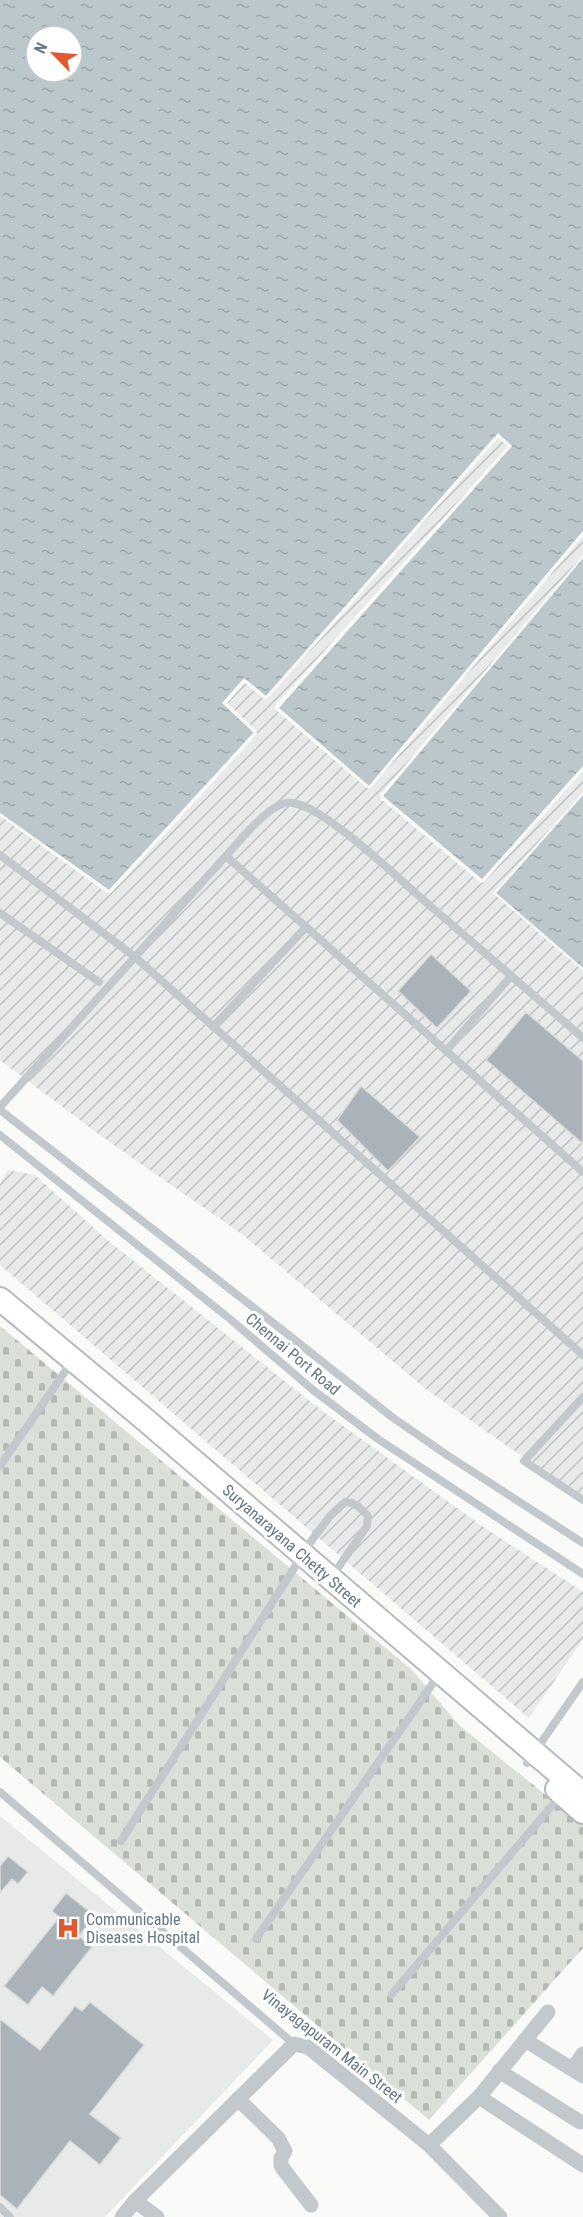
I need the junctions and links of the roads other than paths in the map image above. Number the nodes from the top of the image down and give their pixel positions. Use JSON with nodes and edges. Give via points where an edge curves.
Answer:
{"nodes":[{"id":1,"x":0,"y":855,"type":"edge"},
{"id":2,"x":226,"y":856,"type":"junction"},
{"id":3,"x":0,"y":913,"type":"edge"},
{"id":4,"x":306,"y":927,"type":"junction"},
{"id":5,"x":135,"y":957,"type":"junction"},
{"id":6,"x":511,"y":976,"type":"junction"},
{"id":7,"x":99,"y":982,"type":"dead end"},
{"id":8,"x":213,"y":1027,"type":"junction"},
{"id":9,"x":583,"y":1038,"type":"edge"},
{"id":10,"x":446,"y":1051,"type":"junction"},
{"id":11,"x":0,"y":1108,"type":"edge"},
{"id":12,"x":0,"y":1135,"type":"edge"},
{"id":13,"x":583,"y":1172,"type":"edge"},
{"id":14,"x":0,"y":1299,"type":"edge"},
{"id":15,"x":0,"y":1317,"type":"edge"},
{"id":16,"x":583,"y":1355,"type":"edge"},
{"id":17,"x":66,"y":1370,"type":"junction"},
{"id":18,"x":583,"y":1396,"type":"edge"},
{"id":19,"x":0,"y":1466,"type":"edge"},
{"id":20,"x":583,"y":1500,"type":"edge"},
{"id":21,"x":583,"y":1543,"type":"edge"},
{"id":22,"x":299,"y":1560,"type":"junction"},
{"id":23,"x":583,"y":1574,"type":"edge"},
{"id":24,"x":330,"y":1579,"type":"junction"},
{"id":25,"x":583,"y":1682,"type":"edge"},
{"id":26,"x":433,"y":1683,"type":"junction"},
{"id":27,"x":531,"y":1758,"type":"junction"},
{"id":28,"x":0,"y":1792,"type":"edge"},
{"id":29,"x":573,"y":1794,"type":"edge"},
{"id":30,"x":583,"y":1812,"type":"edge"},
{"id":31,"x":121,"y":1841,"type":"dead end"},
{"id":32,"x":256,"y":1939,"type":"dead end"},
{"id":33,"x":392,"y":1994,"type":"dead end"},
{"id":34,"x":548,"y":2012,"type":"dead end"},
{"id":35,"x":525,"y":2040,"type":"junction"},
{"id":36,"x":294,"y":2044,"type":"junction"},
{"id":37,"x":583,"y":2054,"type":"edge"},
{"id":38,"x":499,"y":2071,"type":"junction"},
{"id":39,"x":578,"y":2072,"type":"edge"},
{"id":40,"x":479,"y":2097,"type":"junction"},
{"id":41,"x":238,"y":2099,"type":"junction"},
{"id":42,"x":580,"y":2122,"type":"dead end"},
{"id":43,"x":429,"y":2145,"type":"junction"},
{"id":44,"x":583,"y":2165,"type":"edge"},
{"id":45,"x":135,"y":2201,"type":"junction"},
{"id":46,"x":311,"y":2205,"type":"dead end"},
{"id":47,"x":0,"y":2207,"type":"edge"},
{"id":48,"x":10,"y":2217,"type":"edge"},
{"id":49,"x":122,"y":2217,"type":"edge"},
{"id":50,"x":157,"y":2217,"type":"edge"},
{"id":51,"x":500,"y":2217,"type":"edge"}],
"edges":[{"from":1,"to":5,"type":"lane"},
{"from":2,"to":4,"type":"lane"},
{"from":2,"to":5,"type":"lane"},
{"from":2,"to":6,"type":"lane","via":[[273,809],[282,804],[302,806],[331,822],[361,846]]},
{"from":3,"to":7,"type":"lane"},
{"from":4,"to":8,"type":"lane"},
{"from":4,"to":10,"type":"lane"},
{"from":5,"to":8,"type":"lane"},
{"from":5,"to":11,"type":"lane"},
{"from":6,"to":9,"type":"lane"},
{"from":6,"to":10,"type":"lane"},
{"from":8,"to":16,"type":"lane"},
{"from":10,"to":13,"type":"lane"},
{"from":11,"to":21,"type":"lane","name":"Chennai Port Road","via":[[392,1417]]},
{"from":12,"to":23,"type":"lane","name":"Chennai Port Road","via":[[378,1439]]},
{"from":14,"to":22,"type":"main road","name":"Suryanarayana Chetty Street","via":[[142,1417]]},
{"from":15,"to":17,"type":"main road","name":"Suryanarayana Chetty Street"},
{"from":17,"to":19,"type":"lane"},
{"from":17,"to":22,"type":"main road","name":"Suryanarayana Chetty Street"},
{"from":18,"to":20,"type":"lane","via":[[524,1461]]},
{"from":22,"to":24,"type":"main road","name":"Suryanarayana Chetty Street"},
{"from":22,"to":24,"type":"lane","via":[[339,1507],[345,1502],[352,1503],[368,1516],[367,1526]]},
{"from":22,"to":26,"type":"main road","name":"Suryanarayana Chetty Street"},
{"from":22,"to":31,"type":"lane"},
{"from":24,"to":27,"type":"main road","name":"Suryanarayana Chetty Street"},
{"from":25,"to":27,"type":"lane"},
{"from":26,"to":27,"type":"main road","name":"Suryanarayana Chetty Street"},
{"from":26,"to":32,"type":"lane"},
{"from":27,"to":29,"type":"main road","name":"Suryanarayana Chetty Street"},
{"from":28,"to":36,"type":"lane","name":"Vinayagapuram Main Street"},
{"from":29,"to":30,"type":"main road","name":"Suryanarayana Chetty Street"},
{"from":29,"to":33,"type":"lane"},
{"from":34,"to":35,"type":"street"},
{"from":35,"to":38,"type":"street"},
{"from":35,"to":39,"type":"street"},
{"from":36,"to":41,"type":"street"},
{"from":36,"to":43,"type":"street","name":"Vinayagapuram Main Street","via":[[308,2047]]},
{"from":37,"to":39,"type":"street"},
{"from":38,"to":40,"type":"street"},
{"from":38,"to":42,"type":"street"},
{"from":40,"to":43,"type":"street"},
{"from":40,"to":44,"type":"street"},
{"from":41,"to":45,"type":"street"},
{"from":41,"to":46,"type":"street","via":[[278,2138],[285,2151],[281,2166]]},
{"from":43,"to":51,"type":"street","name":"Vinayagapuram Main Street"},
{"from":45,"to":49,"type":"street"},
{"from":45,"to":50,"type":"street"},
{"from":47,"to":48,"type":"lane"}]}
